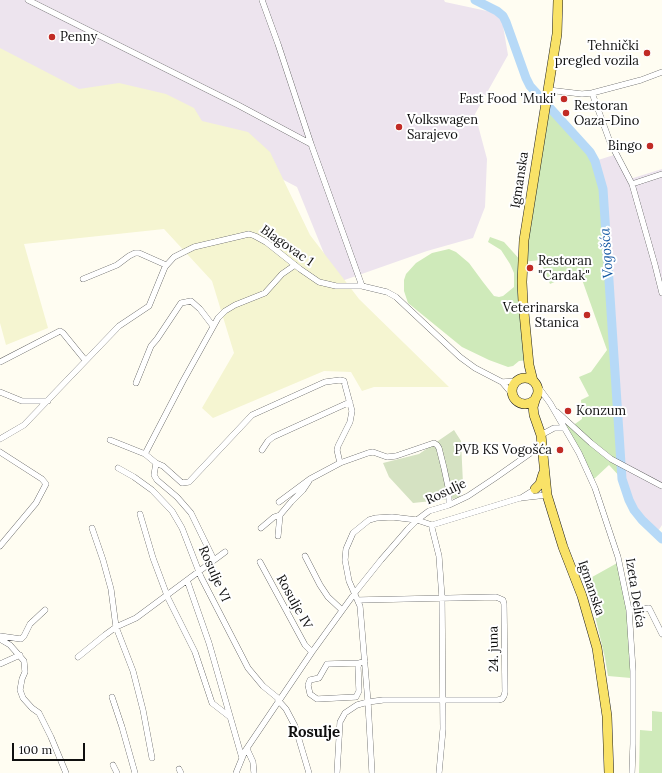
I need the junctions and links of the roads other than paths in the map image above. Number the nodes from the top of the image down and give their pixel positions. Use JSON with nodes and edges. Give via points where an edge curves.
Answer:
{"nodes":[{"id":1,"x":28,"y":0,"type":"edge"},
{"id":2,"x":262,"y":0,"type":"edge"},
{"id":3,"x":558,"y":0,"type":"edge"},
{"id":4,"x":662,"y":72,"type":"edge"},
{"id":5,"x":548,"y":90,"type":"junction"},
{"id":6,"x":592,"y":93,"type":"junction"},
{"id":7,"x":311,"y":144,"type":"junction"},
{"id":8,"x":662,"y":174,"type":"edge"},
{"id":9,"x":632,"y":184,"type":"junction"},
{"id":10,"x":166,"y":265,"type":"junction"},
{"id":11,"x":295,"y":265,"type":"junction"},
{"id":12,"x":83,"y":279,"type":"dead end"},
{"id":13,"x":362,"y":286,"type":"junction"},
{"id":14,"x":662,"y":293,"type":"edge"},
{"id":15,"x":213,"y":326,"type":"junction"},
{"id":16,"x":86,"y":360,"type":"junction"},
{"id":17,"x":0,"y":362,"type":"edge"},
{"id":18,"x":529,"y":366,"type":"junction"},
{"id":19,"x":520,"y":380,"type":"junction"},
{"id":20,"x":502,"y":382,"type":"junction"},
{"id":21,"x":136,"y":383,"type":"dead end"},
{"id":22,"x":535,"y":383,"type":"junction"},
{"id":23,"x":0,"y":392,"type":"edge"},
{"id":24,"x":513,"y":395,"type":"junction"},
{"id":25,"x":540,"y":397,"type":"junction"},
{"id":26,"x":48,"y":401,"type":"junction"},
{"id":27,"x":350,"y":402,"type":"junction"},
{"id":28,"x":521,"y":403,"type":"junction"},
{"id":29,"x":554,"y":409,"type":"junction"},
{"id":30,"x":534,"y":415,"type":"junction"},
{"id":31,"x":564,"y":428,"type":"junction"},
{"id":32,"x":0,"y":439,"type":"edge"},
{"id":33,"x":110,"y":440,"type":"dead end"},
{"id":34,"x":542,"y":440,"type":"junction"},
{"id":35,"x":262,"y":450,"type":"dead end"},
{"id":36,"x":0,"y":452,"type":"edge"},
{"id":37,"x":145,"y":454,"type":"junction"},
{"id":38,"x":156,"y":463,"type":"junction"},
{"id":39,"x":340,"y":463,"type":"junction"},
{"id":40,"x":118,"y":468,"type":"dead end"},
{"id":41,"x":544,"y":473,"type":"junction"},
{"id":42,"x":310,"y":479,"type":"junction"},
{"id":43,"x":662,"y":486,"type":"edge"},
{"id":44,"x":535,"y":489,"type":"junction"},
{"id":45,"x":546,"y":490,"type":"junction"},
{"id":46,"x":520,"y":498,"type":"junction"},
{"id":47,"x":280,"y":502,"type":"dead end"},
{"id":48,"x":450,"y":505,"type":"junction"},
{"id":49,"x":140,"y":514,"type":"dead end"},
{"id":50,"x":280,"y":515,"type":"junction"},
{"id":51,"x":417,"y":520,"type":"junction"},
{"id":52,"x":432,"y":525,"type":"junction"},
{"id":53,"x":92,"y":528,"type":"dead end"},
{"id":54,"x":261,"y":528,"type":"dead end"},
{"id":55,"x":278,"y":536,"type":"dead end"},
{"id":56,"x":0,"y":546,"type":"edge"},
{"id":57,"x":225,"y":552,"type":"dead end"},
{"id":58,"x":306,"y":556,"type":"dead end"},
{"id":59,"x":214,"y":560,"type":"junction"},
{"id":60,"x":260,"y":562,"type":"dead end"},
{"id":61,"x":199,"y":571,"type":"junction"},
{"id":62,"x":188,"y":580,"type":"junction"},
{"id":63,"x":354,"y":594,"type":"junction"},
{"id":64,"x":167,"y":595,"type":"junction"},
{"id":65,"x":442,"y":598,"type":"junction"},
{"id":66,"x":358,"y":600,"type":"junction"},
{"id":67,"x":45,"y":610,"type":"dead end"},
{"id":68,"x":342,"y":610,"type":"junction"},
{"id":69,"x":629,"y":610,"type":"junction"},
{"id":70,"x":116,"y":627,"type":"junction"},
{"id":71,"x":662,"y":634,"type":"edge"},
{"id":72,"x":0,"y":636,"type":"edge"},
{"id":73,"x":0,"y":639,"type":"edge"},
{"id":74,"x":312,"y":652,"type":"junction"},
{"id":75,"x":20,"y":655,"type":"junction"},
{"id":76,"x":78,"y":657,"type":"dead end"},
{"id":77,"x":362,"y":662,"type":"junction"},
{"id":78,"x":0,"y":664,"type":"edge"},
{"id":79,"x":112,"y":697,"type":"dead end"},
{"id":80,"x":279,"y":700,"type":"junction"},
{"id":81,"x":442,"y":700,"type":"junction"},
{"id":82,"x":368,"y":702,"type":"junction"},
{"id":83,"x":230,"y":718,"type":"junction"},
{"id":84,"x":247,"y":749,"type":"junction"},
{"id":85,"x":152,"y":758,"type":"dead end"},
{"id":86,"x":242,"y":758,"type":"junction"},
{"id":87,"x":113,"y":765,"type":"dead end"},
{"id":88,"x":66,"y":773,"type":"edge"},
{"id":89,"x":117,"y":773,"type":"edge"},
{"id":90,"x":135,"y":773,"type":"edge"},
{"id":91,"x":236,"y":773,"type":"edge"},
{"id":92,"x":254,"y":773,"type":"edge"},
{"id":93,"x":309,"y":773,"type":"edge"},
{"id":94,"x":337,"y":773,"type":"edge"},
{"id":95,"x":372,"y":773,"type":"edge"},
{"id":96,"x":439,"y":773,"type":"edge"},
{"id":97,"x":609,"y":773,"type":"edge"},
{"id":98,"x":632,"y":773,"type":"edge"}],
"edges":[{"from":1,"to":7,"type":"street"},
{"from":2,"to":7,"type":"street"},
{"from":3,"to":5,"type":"main road","name":"Igmanska","via":[[557,34]]},
{"from":4,"to":6,"type":"street"},
{"from":5,"to":6,"type":"street"},
{"from":5,"to":18,"type":"main road","name":"Igmanska","via":[[529,201],[523,255],[523,302]]},
{"from":6,"to":9,"type":"street","via":[[610,142]]},
{"from":7,"to":13,"type":"street"},
{"from":8,"to":9,"type":"street"},
{"from":9,"to":14,"type":"street"},
{"from":10,"to":11,"type":"street","name":"Blagovac 1","via":[[174,257],[194,247],[249,234],[266,242]]},
{"from":10,"to":12,"type":"street","via":[[135,253],[117,265]]},
{"from":10,"to":16,"type":"street","via":[[149,306],[119,326]]},
{"from":11,"to":13,"type":"street","name":"Blagovac 1","via":[[327,285]]},
{"from":11,"to":15,"type":"street","via":[[282,274],[265,293],[225,311]]},
{"from":13,"to":20,"type":"street","name":"Blagovac 1","via":[[396,296],[460,357]]},
{"from":15,"to":21,"type":"street","via":[[191,301],[182,303],[151,346]]},
{"from":15,"to":37,"type":"street"},
{"from":16,"to":17,"type":"street","via":[[60,331]]},
{"from":16,"to":26,"type":"street"},
{"from":18,"to":19,"type":"main road"},
{"from":18,"to":22,"type":"main road","name":"Igmanska"},
{"from":19,"to":20,"type":"street"},
{"from":19,"to":22,"type":"main road","via":[[526,378]]},
{"from":19,"to":24,"type":"main road","via":[[513,387]]},
{"from":20,"to":24,"type":"street"},
{"from":22,"to":25,"type":"main road"},
{"from":23,"to":26,"type":"street","via":[[22,401]]},
{"from":24,"to":28,"type":"main road"},
{"from":25,"to":28,"type":"main road","via":[[530,403]]},
{"from":25,"to":29,"type":"street","name":"Izeta Delića"},
{"from":25,"to":30,"type":"main road","name":"Igmanska","via":[[533,407]]},
{"from":26,"to":32,"type":"street","via":[[24,425]]},
{"from":27,"to":35,"type":"street","via":[[273,437]]},
{"from":27,"to":38,"type":"street","via":[[344,381],[337,380],[325,382],[258,412],[186,483],[182,483]]},
{"from":27,"to":39,"type":"street","via":[[352,416],[337,450]]},
{"from":28,"to":30,"type":"main road","name":"Igmanska"},
{"from":29,"to":31,"type":"street","name":"Izeta Delića"},
{"from":29,"to":43,"type":"street","via":[[611,459]]},
{"from":30,"to":34,"type":"main road","name":"Igmanska"},
{"from":31,"to":34,"type":"street","name":"Rosulje","via":[[550,430]]},
{"from":31,"to":69,"type":"street","name":"Izeta Delića","via":[[595,488],[616,548]]},
{"from":33,"to":37,"type":"street"},
{"from":34,"to":41,"type":"main road","name":"Igmanska"},
{"from":34,"to":48,"type":"street","name":"Rosulje","via":[[496,478]]},
{"from":36,"to":56,"type":"street","via":[[46,484],[36,503]]},
{"from":37,"to":38,"type":"street"},
{"from":38,"to":59,"type":"street","via":[[154,475],[191,513]]},
{"from":39,"to":42,"type":"street"},
{"from":39,"to":48,"type":"street","via":[[373,452],[392,457],[434,443],[439,448]]},
{"from":40,"to":61,"type":"street","name":"Rosulje VI","via":[[152,490],[172,511],[182,528]]},
{"from":41,"to":44,"type":"main road"},
{"from":41,"to":45,"type":"main road","name":"Igmanska"},
{"from":42,"to":47,"type":"street"},
{"from":42,"to":50,"type":"street"},
{"from":44,"to":45,"type":"street"},
{"from":44,"to":46,"type":"street"},
{"from":45,"to":46,"type":"street"},
{"from":45,"to":97,"type":"main road","name":"Igmanska","via":[[597,648],[607,716]]},
{"from":46,"to":52,"type":"street"},
{"from":48,"to":51,"type":"street","name":"Rosulje","via":[[429,512]]},
{"from":49,"to":64,"type":"street"},
{"from":50,"to":54,"type":"street"},
{"from":50,"to":55,"type":"street"},
{"from":51,"to":52,"type":"street"},
{"from":51,"to":63,"type":"street","name":"Rosulje"},
{"from":51,"to":63,"type":"street","via":[[376,518],[369,520],[353,534],[346,549],[345,560]]},
{"from":52,"to":65,"type":"street","via":[[440,556]]},
{"from":53,"to":70,"type":"street","via":[[111,589]]},
{"from":57,"to":59,"type":"street"},
{"from":58,"to":68,"type":"street","via":[[328,597]]},
{"from":59,"to":61,"type":"street"},
{"from":60,"to":74,"type":"street","name":"Rosulje IV","via":[[305,644]]},
{"from":61,"to":62,"type":"street"},
{"from":61,"to":80,"type":"street","name":"Rosulje VI","via":[[248,668]]},
{"from":62,"to":64,"type":"street"},
{"from":62,"to":83,"type":"street"},
{"from":63,"to":66,"type":"street"},
{"from":63,"to":68,"type":"street","name":"Rosulje"},
{"from":64,"to":70,"type":"street","via":[[136,618]]},
{"from":64,"to":83,"type":"street","via":[[195,652],[212,703]]},
{"from":65,"to":66,"type":"street"},
{"from":65,"to":81,"type":"street"},
{"from":65,"to":81,"type":"street","name":"24. juna","via":[[496,597],[503,600],[505,692],[502,699],[498,700]]},
{"from":66,"to":77,"type":"street"},
{"from":67,"to":72,"type":"street","via":[[30,624],[21,638]]},
{"from":68,"to":74,"type":"street","name":"Rosulje"},
{"from":69,"to":71,"type":"street","via":[[649,608]]},
{"from":69,"to":98,"type":"street","name":"Izeta Delića","via":[[633,671]]},
{"from":70,"to":76,"type":"street"},
{"from":70,"to":85,"type":"street","via":[[133,671]]},
{"from":73,"to":75,"type":"street"},
{"from":74,"to":80,"type":"street","name":"Rosulje"},
{"from":75,"to":78,"type":"street"},
{"from":75,"to":88,"type":"street","via":[[26,668],[20,690],[23,698],[39,713]]},
{"from":77,"to":77,"type":"street","via":[[358,667],[359,691],[356,697],[317,699],[310,694],[310,680],[319,678],[327,664]]},
{"from":77,"to":82,"type":"street"},
{"from":79,"to":90,"type":"street"},
{"from":80,"to":84,"type":"street","name":"Rosulje"},
{"from":80,"to":93,"type":"street","via":[[295,726]]},
{"from":81,"to":82,"type":"street","name":"24. juna"},
{"from":81,"to":96,"type":"street","via":[[443,729]]},
{"from":82,"to":94,"type":"street","name":"24. juna","via":[[357,705],[345,713],[340,722]]},
{"from":82,"to":95,"type":"street"},
{"from":83,"to":86,"type":"street"},
{"from":84,"to":86,"type":"street","name":"Rosulje"},
{"from":84,"to":92,"type":"street","via":[[253,762]]},
{"from":86,"to":91,"type":"street","name":"Rosulje"},
{"from":87,"to":89,"type":"street"}]}
